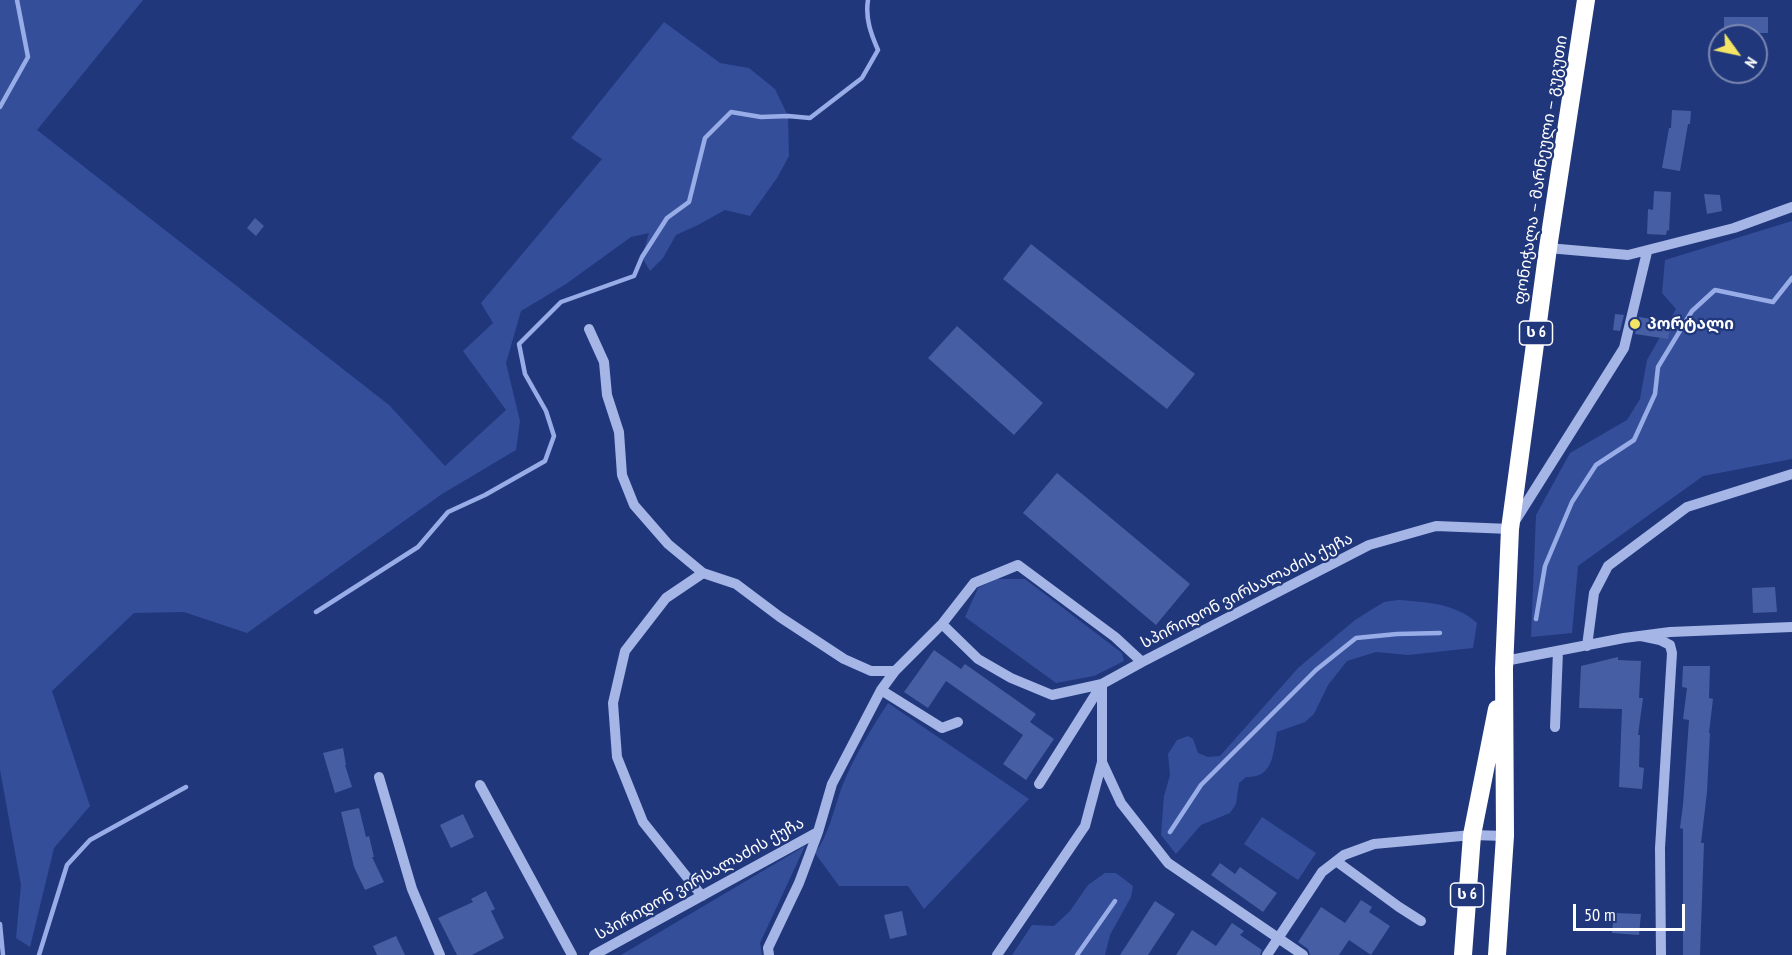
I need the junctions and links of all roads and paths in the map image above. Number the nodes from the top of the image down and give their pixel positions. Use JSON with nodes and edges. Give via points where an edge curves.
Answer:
{"nodes":[{"id":1,"x":1586,"y":0,"type":"edge"},
{"id":2,"x":1792,"y":207,"type":"edge"},
{"id":3,"x":1548,"y":248,"type":"junction"},
{"id":4,"x":1647,"y":252,"type":"junction"},
{"id":5,"x":589,"y":329,"type":"dead end"},
{"id":6,"x":1792,"y":474,"type":"edge"},
{"id":7,"x":1510,"y":529,"type":"junction"},
{"id":8,"x":703,"y":573,"type":"junction"},
{"id":9,"x":942,"y":624,"type":"junction"},
{"id":10,"x":1792,"y":627,"type":"edge"},
{"id":11,"x":1641,"y":636,"type":"junction"},
{"id":12,"x":1587,"y":646,"type":"junction"},
{"id":13,"x":1558,"y":651,"type":"junction"},
{"id":14,"x":1142,"y":662,"type":"junction"},
{"id":15,"x":1504,"y":665,"type":"junction"},
{"id":16,"x":895,"y":671,"type":"junction"},
{"id":17,"x":1102,"y":684,"type":"junction"},
{"id":18,"x":881,"y":690,"type":"junction"},
{"id":19,"x":958,"y":722,"type":"dead end"},
{"id":20,"x":1555,"y":728,"type":"dead end"},
{"id":21,"x":1102,"y":762,"type":"junction"},
{"id":22,"x":379,"y":777,"type":"dead end"},
{"id":23,"x":1039,"y":784,"type":"dead end"},
{"id":24,"x":480,"y":785,"type":"dead end"},
{"id":25,"x":818,"y":832,"type":"junction"},
{"id":26,"x":1472,"y":835,"type":"junction"},
{"id":27,"x":1505,"y":836,"type":"junction"},
{"id":28,"x":1336,"y":861,"type":"junction"},
{"id":29,"x":702,"y":896,"type":"junction"},
{"id":30,"x":1421,"y":921,"type":"dead end"},
{"id":31,"x":1279,"y":939,"type":"junction"},
{"id":32,"x":440,"y":955,"type":"edge"},
{"id":33,"x":572,"y":955,"type":"edge"},
{"id":34,"x":594,"y":955,"type":"edge"},
{"id":35,"x":770,"y":955,"type":"edge"},
{"id":36,"x":997,"y":955,"type":"edge"},
{"id":37,"x":1267,"y":955,"type":"edge"},
{"id":38,"x":1303,"y":955,"type":"edge"},
{"id":39,"x":1462,"y":955,"type":"edge"},
{"id":40,"x":1497,"y":955,"type":"edge"},
{"id":41,"x":1661,"y":955,"type":"edge"}],
"edges":[{"from":1,"to":3,"type":"highway","name":"ფონიჭალა — მარნეული — გუგუთი","number":"ს 6"},
{"from":2,"to":4,"type":"street"},
{"from":3,"to":4,"type":"street","via":[[1628,255]]},
{"from":3,"to":7,"type":"highway","name":"ფონიჭალა — მარნეული — გუგუთი","number":"ს 6"},
{"from":4,"to":7,"type":"street","via":[[1624,348]]},
{"from":5,"to":8,"type":"street","via":[[604,362],[607,395],[619,432],[622,475],[634,506]]},
{"from":6,"to":12,"type":"street","via":[[1687,507],[1608,566],[1594,593]]},
{"from":7,"to":14,"type":"street","name":"სპირიდონ ვირსალაძის ქუჩა","via":[[1436,526],[1368,545]]},
{"from":7,"to":15,"type":"highway","name":"ფონიჭალა — მარნეული — გუგუთი","number":"ს 6"},
{"from":8,"to":16,"type":"street","via":[[736,584],[844,659],[871,671]]},
{"from":8,"to":29,"type":"street","via":[[666,598],[625,651],[613,703],[616,757],[643,822]]},
{"from":9,"to":14,"type":"street","name":"სპირიდონ ვირსალაძის ქუჩა","via":[[974,583],[1018,565],[1115,637]]},
{"from":9,"to":16,"type":"street","name":"სპირიდონ ვირსალაძის ქუჩა"},
{"from":9,"to":17,"type":"street","via":[[978,659],[1052,695]]},
{"from":10,"to":11,"type":"street"},
{"from":11,"to":12,"type":"street"},
{"from":11,"to":41,"type":"street","via":[[1670,645],[1672,653],[1660,848]]},
{"from":12,"to":13,"type":"street"},
{"from":13,"to":15,"type":"street"},
{"from":13,"to":20,"type":"street"},
{"from":14,"to":17,"type":"street"},
{"from":15,"to":26,"type":"highway","number":"ს 6"},
{"from":15,"to":27,"type":"highway","number":"ს 6"},
{"from":16,"to":18,"type":"street","name":"სპირიდონ ვირსალაძის ქუჩა"},
{"from":17,"to":21,"type":"street"},
{"from":17,"to":23,"type":"street"},
{"from":18,"to":19,"type":"street","via":[[942,728]]},
{"from":18,"to":25,"type":"street","name":"სპირიდონ ვირსალაძის ქუჩა","via":[[832,784]]},
{"from":21,"to":31,"type":"street","via":[[1121,803],[1168,863]]},
{"from":21,"to":36,"type":"street","via":[[1085,826]]},
{"from":22,"to":32,"type":"street","via":[[411,889]]},
{"from":24,"to":33,"type":"street"},
{"from":25,"to":29,"type":"street","name":"სპირიდონ ვირსალაძის ქუჩა"},
{"from":25,"to":35,"type":"street","via":[[768,948]]},
{"from":26,"to":27,"type":"street"},
{"from":26,"to":28,"type":"street","via":[[1374,844]]},
{"from":26,"to":39,"type":"highway","number":"ს 6"},
{"from":27,"to":40,"type":"highway","number":"ს 6"},
{"from":28,"to":30,"type":"street"},
{"from":28,"to":31,"type":"street","via":[[1322,872]]},
{"from":29,"to":34,"type":"street","name":"სპირიდონ ვირსალაძის ქუჩა"},
{"from":31,"to":37,"type":"street"},
{"from":31,"to":38,"type":"street"}]}
